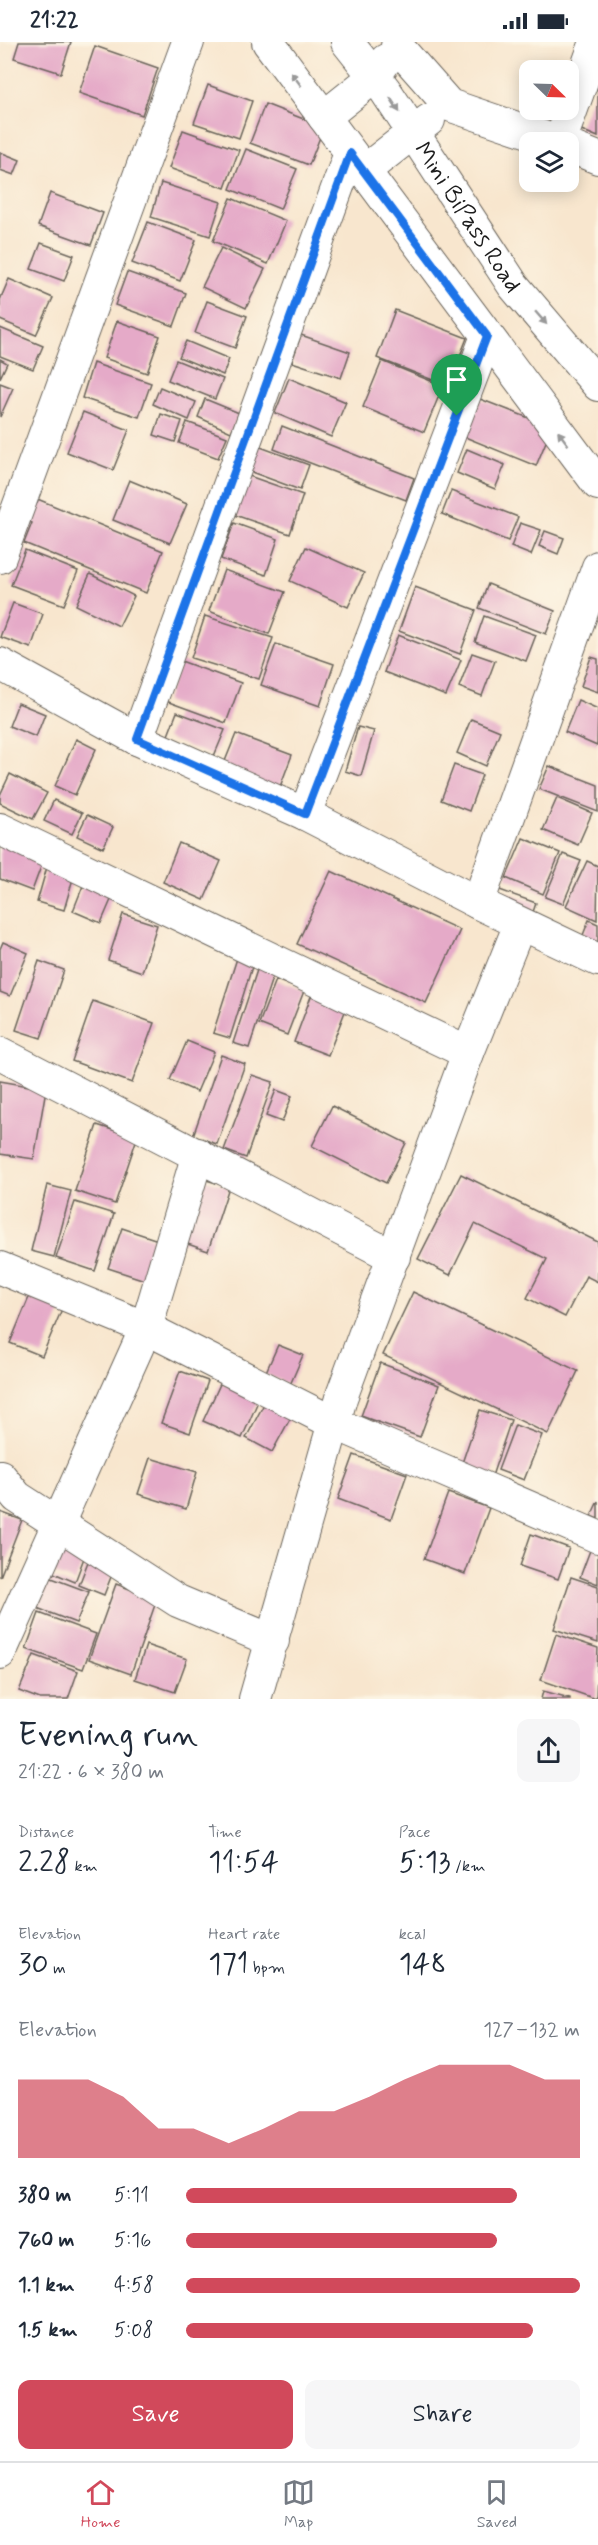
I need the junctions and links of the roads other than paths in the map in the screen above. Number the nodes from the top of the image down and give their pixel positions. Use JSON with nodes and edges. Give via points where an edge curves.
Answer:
{"nodes":[{"id":1,"x":188,"y":42,"type":"edge"},
{"id":2,"x":268,"y":42,"type":"edge"},
{"id":3,"x":347,"y":42,"type":"edge"},
{"id":4,"x":596,"y":42,"type":"edge"},
{"id":5,"x":398,"y":44,"type":"edge"},
{"id":6,"x":374,"y":77,"type":"junction"},
{"id":7,"x":449,"y":105,"type":"junction"},
{"id":8,"x":324,"y":117,"type":"junction"},
{"id":9,"x":412,"y":132,"type":"junction"},
{"id":10,"x":529,"y":132,"type":"edge"},
{"id":11,"x":563,"y":132,"type":"edge"},
{"id":12,"x":579,"y":150,"type":"edge"},
{"id":13,"x":598,"y":158,"type":"edge"},
{"id":14,"x":357,"y":162,"type":"junction"},
{"id":15,"x":487,"y":336,"type":"junction"},
{"id":16,"x":598,"y":385,"type":"edge"},
{"id":17,"x":598,"y":484,"type":"edge"},
{"id":18,"x":0,"y":557,"type":"edge"},
{"id":19,"x":598,"y":567,"type":"edge"},
{"id":20,"x":0,"y":664,"type":"edge"},
{"id":21,"x":137,"y":739,"type":"junction"},
{"id":22,"x":305,"y":814,"type":"junction"},
{"id":23,"x":0,"y":829,"type":"edge"},
{"id":24,"x":478,"y":903,"type":"junction"},
{"id":25,"x":520,"y":924,"type":"junction"},
{"id":26,"x":598,"y":960,"type":"edge"},
{"id":27,"x":0,"y":1053,"type":"edge"},
{"id":28,"x":468,"y":1053,"type":"junction"},
{"id":29,"x":198,"y":1154,"type":"junction"},
{"id":30,"x":394,"y":1257,"type":"junction"},
{"id":31,"x":0,"y":1268,"type":"edge"},
{"id":32,"x":146,"y":1328,"type":"junction"},
{"id":33,"x":334,"y":1423,"type":"junction"},
{"id":34,"x":0,"y":1476,"type":"edge"},
{"id":35,"x":59,"y":1524,"type":"junction"},
{"id":36,"x":598,"y":1537,"type":"edge"},
{"id":37,"x":273,"y":1641,"type":"junction"},
{"id":38,"x":0,"y":1653,"type":"edge"},
{"id":39,"x":255,"y":1699,"type":"edge"}],
"edges":[{"from":1,"to":18,"type":"street"},
{"from":8,"to":2,"type":"street","one_way":true},
{"from":3,"to":6,"type":"street","name":"Mini BiPass Road"},
{"from":4,"to":11,"type":"street"},
{"from":5,"to":6,"type":"street"},
{"from":5,"to":7,"type":"street"},
{"from":6,"to":8,"type":"street"},
{"from":6,"to":9,"type":"street","name":"Mini BiPass Road","one_way":true},
{"from":7,"to":9,"type":"street"},
{"from":7,"to":10,"type":"street"},
{"from":8,"to":14,"type":"street"},
{"from":9,"to":14,"type":"street"},
{"from":9,"to":16,"type":"street","name":"Mini BiPass Road","one_way":true,"via":[[513,285]]},
{"from":12,"to":13,"type":"street"},
{"from":14,"to":15,"type":"street"},
{"from":14,"to":21,"type":"street"},
{"from":17,"to":15,"type":"street","one_way":true},
{"from":15,"to":22,"type":"street"},
{"from":19,"to":24,"type":"street"},
{"from":20,"to":21,"type":"street"},
{"from":21,"to":22,"type":"street"},
{"from":22,"to":24,"type":"street"},
{"from":23,"to":28,"type":"street"},
{"from":24,"to":25,"type":"street"},
{"from":25,"to":26,"type":"street"},
{"from":25,"to":28,"type":"street"},
{"from":27,"to":29,"type":"street"},
{"from":28,"to":30,"type":"street"},
{"from":29,"to":30,"type":"street"},
{"from":29,"to":32,"type":"street"},
{"from":30,"to":33,"type":"street"},
{"from":31,"to":32,"type":"street"},
{"from":32,"to":33,"type":"street"},
{"from":32,"to":35,"type":"street"},
{"from":33,"to":36,"type":"street"},
{"from":33,"to":37,"type":"street"},
{"from":34,"to":35,"type":"street","via":[[17,1497]]},
{"from":35,"to":37,"type":"street","via":[[178,1601]]},
{"from":35,"to":38,"type":"street"},
{"from":37,"to":39,"type":"street"}]}
